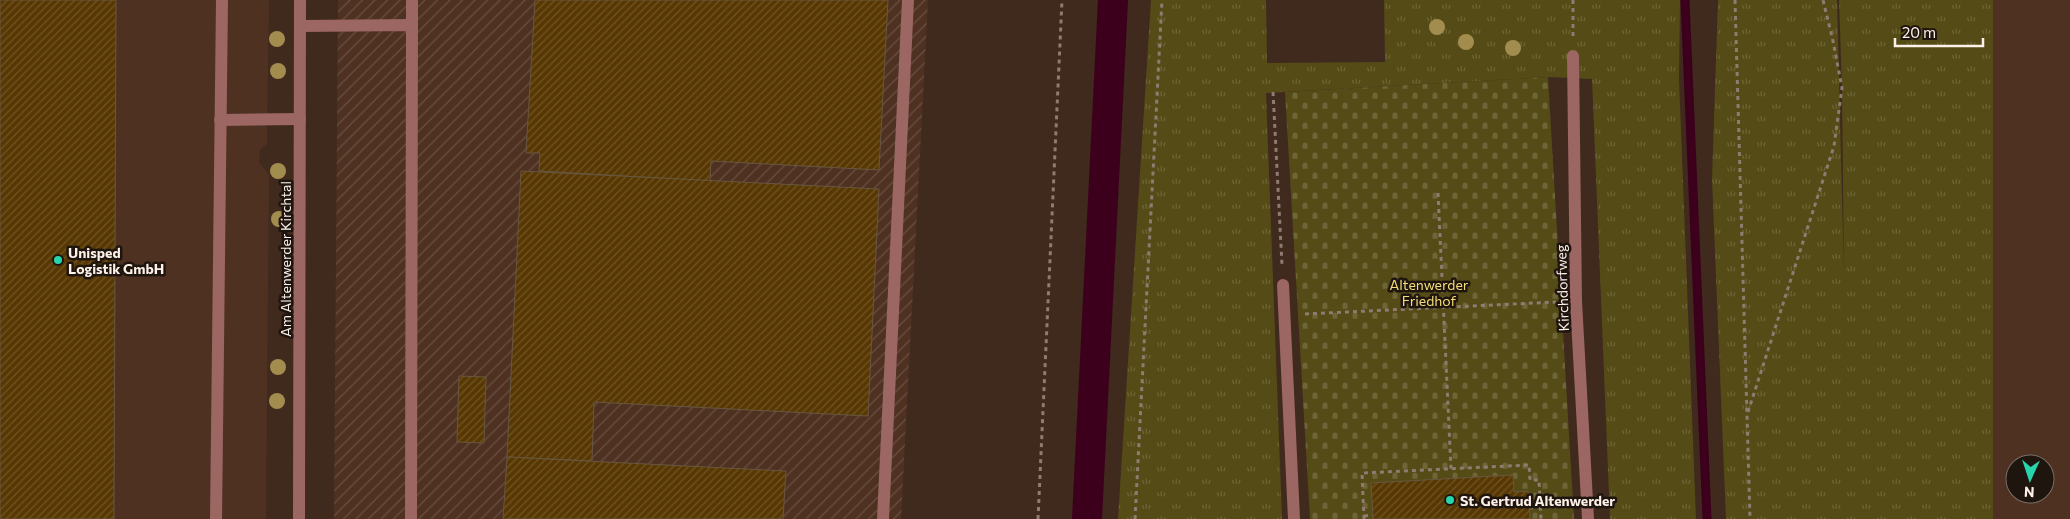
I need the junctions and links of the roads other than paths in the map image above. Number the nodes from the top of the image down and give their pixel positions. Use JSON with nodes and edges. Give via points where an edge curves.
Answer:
{"nodes":[{"id":1,"x":222,"y":0,"type":"edge"},
{"id":2,"x":300,"y":0,"type":"edge"},
{"id":3,"x":412,"y":0,"type":"edge"},
{"id":4,"x":908,"y":0,"type":"edge"},
{"id":5,"x":412,"y":25,"type":"junction"},
{"id":6,"x":300,"y":26,"type":"junction"},
{"id":7,"x":1573,"y":56,"type":"road end"},
{"id":8,"x":300,"y":119,"type":"junction"},
{"id":9,"x":220,"y":120,"type":"junction"},
{"id":10,"x":1283,"y":286,"type":"road end"},
{"id":11,"x":216,"y":519,"type":"edge"},
{"id":12,"x":299,"y":519,"type":"edge"},
{"id":13,"x":411,"y":519,"type":"edge"},
{"id":14,"x":883,"y":519,"type":"edge"},
{"id":15,"x":1294,"y":519,"type":"edge"},
{"id":16,"x":1588,"y":519,"type":"edge"}],
"edges":[{"from":1,"to":9,"type":"street"},
{"from":2,"to":6,"type":"street","name":"Am Altenwerder Kirchtal"},
{"from":3,"to":5,"type":"street"},
{"from":4,"to":14,"type":"street"},
{"from":5,"to":6,"type":"street"},
{"from":5,"to":13,"type":"street"},
{"from":6,"to":8,"type":"street","name":"Am Altenwerder Kirchtal"},
{"from":7,"to":16,"type":"street","name":"Kirchdorfweg","via":[[1576,301]]},
{"from":8,"to":9,"type":"street"},
{"from":8,"to":12,"type":"street","name":"Am Altenwerder Kirchtal"},
{"from":9,"to":11,"type":"street"},
{"from":10,"to":15,"type":"street"}]}
